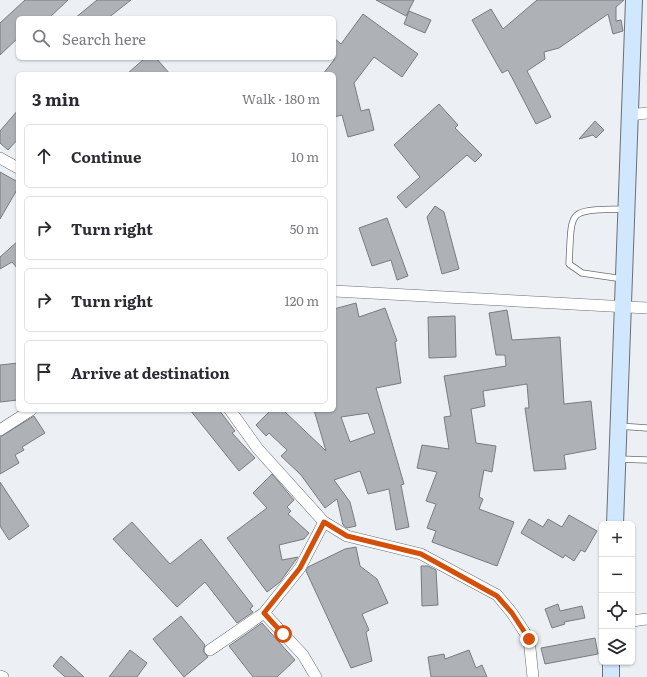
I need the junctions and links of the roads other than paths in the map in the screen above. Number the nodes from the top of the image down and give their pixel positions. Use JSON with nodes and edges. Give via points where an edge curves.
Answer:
{"nodes":[{"id":1,"x":634,"y":0,"type":"edge"},
{"id":2,"x":647,"y":113,"type":"edge"},
{"id":3,"x":630,"y":115,"type":"junction"},
{"id":4,"x":0,"y":158,"type":"edge"},
{"id":5,"x":16,"y":167,"type":"edge"},
{"id":6,"x":627,"y":209,"type":"junction"},
{"id":7,"x":624,"y":279,"type":"junction"},
{"id":8,"x":336,"y":291,"type":"edge"},
{"id":9,"x":623,"y":307,"type":"junction"},
{"id":10,"x":647,"y":308,"type":"edge"},
{"id":11,"x":28,"y":412,"type":"edge"},
{"id":12,"x":231,"y":412,"type":"edge"},
{"id":13,"x":619,"y":426,"type":"junction"},
{"id":14,"x":647,"y":428,"type":"edge"},
{"id":15,"x":0,"y":430,"type":"edge"},
{"id":16,"x":618,"y":459,"type":"junction"},
{"id":17,"x":647,"y":460,"type":"edge"},
{"id":18,"x":615,"y":521,"type":"edge"},
{"id":19,"x":324,"y":522,"type":"junction"},
{"id":20,"x":264,"y":613,"type":"junction"},
{"id":21,"x":647,"y":619,"type":"edge"},
{"id":22,"x":635,"y":621,"type":"edge"},
{"id":23,"x":210,"y":650,"type":"dead end"},
{"id":24,"x":611,"y":665,"type":"edge"},
{"id":25,"x":316,"y":677,"type":"edge"},
{"id":26,"x":533,"y":677,"type":"edge"},
{"id":27,"x":610,"y":677,"type":"edge"}],
"edges":[{"from":1,"to":3,"type":"main road"},
{"from":2,"to":3,"type":"street"},
{"from":3,"to":6,"type":"main road"},
{"from":4,"to":5,"type":"street"},
{"from":6,"to":7,"type":"main road"},
{"from":6,"to":7,"type":"lane","via":[[582,211],[574,216],[571,224],[569,264],[582,273]]},
{"from":7,"to":9,"type":"main road"},
{"from":8,"to":9,"type":"street"},
{"from":9,"to":10,"type":"street"},
{"from":9,"to":13,"type":"main road"},
{"from":11,"to":15,"type":"street"},
{"from":12,"to":19,"type":"street","via":[[258,449]]},
{"from":13,"to":14,"type":"lane"},
{"from":13,"to":16,"type":"main road"},
{"from":16,"to":17,"type":"lane"},
{"from":16,"to":18,"type":"main road"},
{"from":19,"to":20,"type":"street","via":[[300,568]]},
{"from":19,"to":26,"type":"street","via":[[347,536],[421,554],[497,596],[529,639]]},
{"from":20,"to":23,"type":"street"},
{"from":20,"to":25,"type":"street","via":[[303,655]]},
{"from":21,"to":22,"type":"street"},
{"from":24,"to":27,"type":"main road"}]}
